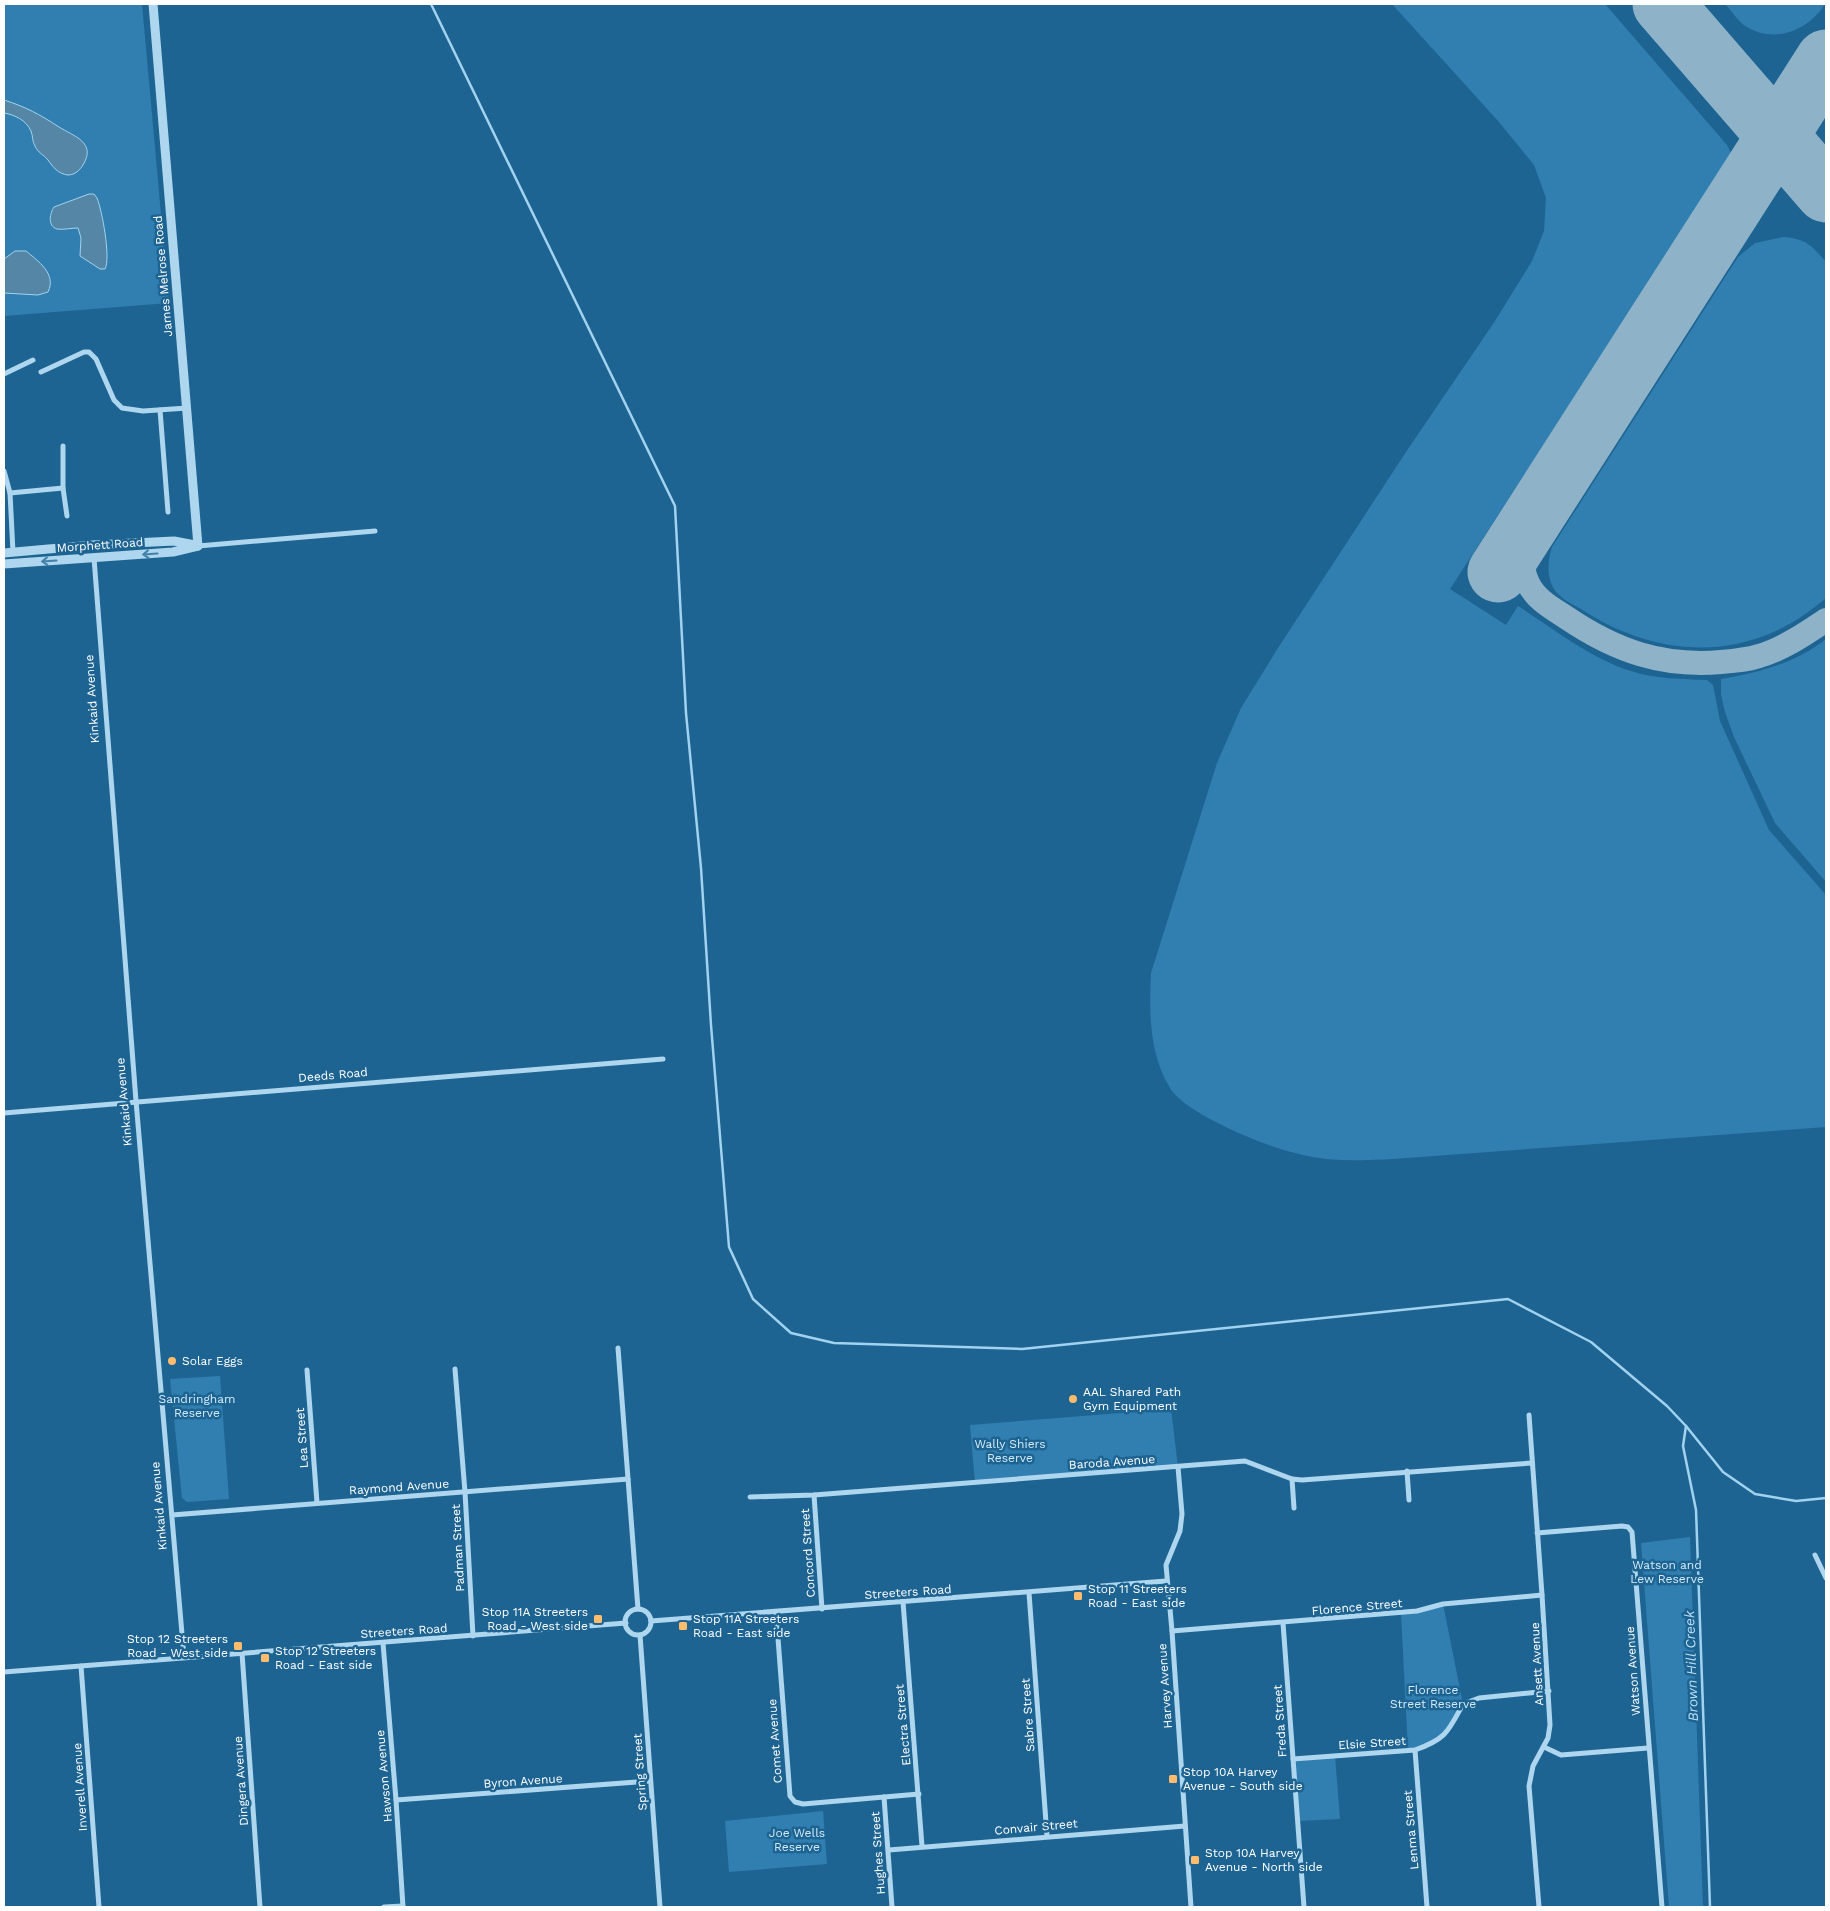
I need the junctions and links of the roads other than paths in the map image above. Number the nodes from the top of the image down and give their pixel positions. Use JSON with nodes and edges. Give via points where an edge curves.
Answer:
{"nodes":[{"id":1,"x":154,"y":4,"type":"edge"},
{"id":2,"x":32,"y":360,"type":"dead end"},
{"id":3,"x":41,"y":372,"type":"dead end"},
{"id":4,"x":4,"y":374,"type":"edge"},
{"id":5,"x":187,"y":408,"type":"junction"},
{"id":6,"x":160,"y":410,"type":"junction"},
{"id":7,"x":63,"y":446,"type":"dead end"},
{"id":8,"x":4,"y":471,"type":"edge"},
{"id":9,"x":63,"y":488,"type":"junction"},
{"id":10,"x":10,"y":493,"type":"junction"},
{"id":11,"x":168,"y":512,"type":"dead end"},
{"id":12,"x":67,"y":516,"type":"dead end"},
{"id":13,"x":375,"y":531,"type":"dead end"},
{"id":14,"x":93,"y":545,"type":"junction"},
{"id":15,"x":198,"y":546,"type":"junction"},
{"id":16,"x":8,"y":553,"type":"edge"},
{"id":17,"x":94,"y":558,"type":"junction"},
{"id":18,"x":4,"y":564,"type":"edge"},
{"id":19,"x":663,"y":1059,"type":"dead end"},
{"id":20,"x":136,"y":1101,"type":"junction"},
{"id":21,"x":4,"y":1113,"type":"edge"},
{"id":22,"x":618,"y":1348,"type":"dead end"},
{"id":23,"x":455,"y":1369,"type":"dead end"},
{"id":24,"x":307,"y":1370,"type":"dead end"},
{"id":25,"x":1529,"y":1415,"type":"dead end"},
{"id":26,"x":1532,"y":1463,"type":"junction"},
{"id":27,"x":1178,"y":1467,"type":"junction"},
{"id":28,"x":1407,"y":1471,"type":"junction"},
{"id":29,"x":628,"y":1479,"type":"junction"},
{"id":30,"x":1292,"y":1479,"type":"junction"},
{"id":31,"x":465,"y":1492,"type":"junction"},
{"id":32,"x":814,"y":1495,"type":"junction"},
{"id":33,"x":750,"y":1497,"type":"dead end"},
{"id":34,"x":1409,"y":1500,"type":"dead end"},
{"id":35,"x":317,"y":1503,"type":"junction"},
{"id":36,"x":1294,"y":1508,"type":"dead end"},
{"id":37,"x":172,"y":1515,"type":"junction"},
{"id":38,"x":1537,"y":1533,"type":"junction"},
{"id":39,"x":1815,"y":1555,"type":"dead end"},
{"id":40,"x":1826,"y":1578,"type":"edge"},
{"id":41,"x":1166,"y":1582,"type":"junction"},
{"id":42,"x":1029,"y":1593,"type":"junction"},
{"id":43,"x":1542,"y":1596,"type":"junction"},
{"id":44,"x":903,"y":1602,"type":"junction"},
{"id":45,"x":822,"y":1608,"type":"junction"},
{"id":46,"x":638,"y":1609,"type":"junction"},
{"id":47,"x":776,"y":1612,"type":"junction"},
{"id":48,"x":651,"y":1621,"type":"junction"},
{"id":49,"x":626,"y":1623,"type":"junction"},
{"id":50,"x":1283,"y":1623,"type":"junction"},
{"id":51,"x":1172,"y":1631,"type":"junction"},
{"id":52,"x":640,"y":1635,"type":"junction"},
{"id":53,"x":473,"y":1636,"type":"junction"},
{"id":54,"x":382,"y":1643,"type":"junction"},
{"id":55,"x":242,"y":1654,"type":"junction"},
{"id":56,"x":184,"y":1657,"type":"junction"},
{"id":57,"x":81,"y":1666,"type":"junction"},
{"id":58,"x":4,"y":1672,"type":"edge"},
{"id":59,"x":1549,"y":1691,"type":"junction"},
{"id":60,"x":1544,"y":1747,"type":"junction"},
{"id":61,"x":1648,"y":1748,"type":"junction"},
{"id":62,"x":1415,"y":1750,"type":"junction"},
{"id":63,"x":1293,"y":1758,"type":"junction"},
{"id":64,"x":650,"y":1781,"type":"junction"},
{"id":65,"x":918,"y":1794,"type":"junction"},
{"id":66,"x":884,"y":1797,"type":"junction"},
{"id":67,"x":396,"y":1800,"type":"junction"},
{"id":68,"x":1184,"y":1826,"type":"junction"},
{"id":69,"x":1048,"y":1836,"type":"junction"},
{"id":70,"x":922,"y":1846,"type":"junction"},
{"id":71,"x":889,"y":1850,"type":"junction"},
{"id":72,"x":403,"y":1906,"type":"edge"},
{"id":73,"x":99,"y":1907,"type":"edge"},
{"id":74,"x":260,"y":1907,"type":"edge"},
{"id":75,"x":384,"y":1907,"type":"edge"},
{"id":76,"x":660,"y":1907,"type":"edge"},
{"id":77,"x":892,"y":1907,"type":"edge"},
{"id":78,"x":1191,"y":1907,"type":"edge"},
{"id":79,"x":1304,"y":1907,"type":"edge"},
{"id":80,"x":1427,"y":1907,"type":"edge"},
{"id":81,"x":1539,"y":1907,"type":"edge"},
{"id":82,"x":1662,"y":1907,"type":"edge"}],
"edges":[{"from":1,"to":5,"type":"street","name":"James Melrose Road"},
{"from":2,"to":4,"type":"street"},
{"from":3,"to":6,"type":"street","via":[[89,352],[96,359],[114,400],[122,408],[130,411]]},
{"from":5,"to":6,"type":"street"},
{"from":5,"to":15,"type":"street","name":"James Melrose Road"},
{"from":6,"to":11,"type":"street"},
{"from":7,"to":9,"type":"street"},
{"from":8,"to":10,"type":"street"},
{"from":9,"to":10,"type":"street"},
{"from":9,"to":12,"type":"street"},
{"from":10,"to":16,"type":"street"},
{"from":13,"to":15,"type":"street","name":"Morphett Road"},
{"from":14,"to":15,"type":"street","name":"Morphett Road","via":[[174,541]]},
{"from":14,"to":16,"type":"street","name":"Morphett Road"},
{"from":14,"to":17,"type":"street","name":"Kinkaid Avenue"},
{"from":15,"to":17,"type":"street","name":"Morphett Road","one_way":true,"via":[[173,552]]},
{"from":17,"to":18,"type":"street","name":"Morphett Road","one_way":true},
{"from":17,"to":20,"type":"street","name":"Kinkaid Avenue"},
{"from":19,"to":20,"type":"street","name":"Deeds Road"},
{"from":20,"to":21,"type":"street","name":"Deeds Road"},
{"from":20,"to":37,"type":"street","name":"Kinkaid Avenue"},
{"from":22,"to":29,"type":"street"},
{"from":23,"to":31,"type":"street","name":"Padman Street"},
{"from":24,"to":35,"type":"street","name":"Lea Street"},
{"from":25,"to":26,"type":"street","name":"Ansett Avenue"},
{"from":26,"to":28,"type":"street","name":"Baroda Avenue"},
{"from":26,"to":38,"type":"street","name":"Ansett Avenue"},
{"from":27,"to":30,"type":"street","name":"Baroda Avenue","via":[[1245,1461]]},
{"from":27,"to":32,"type":"street","name":"Baroda Avenue"},
{"from":27,"to":41,"type":"street","name":"Harvey Avenue","via":[[1182,1514],[1180,1531],[1166,1565]]},
{"from":28,"to":30,"type":"street","name":"Baroda Avenue"},
{"from":28,"to":34,"type":"street"},
{"from":29,"to":31,"type":"street","name":"Raymond Avenue"},
{"from":29,"to":46,"type":"street"},
{"from":30,"to":36,"type":"street"},
{"from":31,"to":35,"type":"street","name":"Raymond Avenue"},
{"from":31,"to":53,"type":"street","name":"Padman Street"},
{"from":32,"to":33,"type":"street","name":"Baroda Avenue"},
{"from":32,"to":45,"type":"street","name":"Concord Street"},
{"from":35,"to":37,"type":"street","name":"Raymond Avenue"},
{"from":37,"to":56,"type":"street","name":"Kinkaid Avenue"},
{"from":38,"to":43,"type":"street","name":"Ansett Avenue"},
{"from":38,"to":61,"type":"street","name":"Watson Avenue","via":[[1622,1526],[1632,1532]]},
{"from":39,"to":40,"type":"street"},
{"from":41,"to":42,"type":"street","name":"Streeters Road"},
{"from":41,"to":51,"type":"street","name":"Harvey Avenue"},
{"from":42,"to":44,"type":"street","name":"Streeters Road"},
{"from":42,"to":69,"type":"street","name":"Sabre Street"},
{"from":43,"to":50,"type":"street","name":"Florence Street","via":[[1443,1604],[1417,1612]]},
{"from":43,"to":59,"type":"street","name":"Ansett Avenue"},
{"from":44,"to":45,"type":"street","name":"Streeters Road"},
{"from":44,"to":65,"type":"street","name":"Electra Street"},
{"from":45,"to":47,"type":"street","name":"Streeters Road"},
{"from":46,"to":48,"type":"street","via":[[648,1613]]},
{"from":46,"to":49,"type":"street","via":[[628,1614]]},
{"from":47,"to":48,"type":"street","name":"Streeters Road"},
{"from":47,"to":66,"type":"street","name":"Comet Avenue","via":[[790,1796],[803,1804]]},
{"from":48,"to":52,"type":"street","via":[[649,1629]]},
{"from":49,"to":52,"type":"street","via":[[632,1633]]},
{"from":49,"to":53,"type":"street","name":"Streeters Road"},
{"from":50,"to":51,"type":"street","name":"Florence Street"},
{"from":50,"to":63,"type":"street","name":"Freda Street"},
{"from":51,"to":68,"type":"street","name":"Harvey Avenue"},
{"from":52,"to":64,"type":"street","name":"Spring Street"},
{"from":53,"to":54,"type":"street","name":"Streeters Road"},
{"from":54,"to":55,"type":"street","name":"Streeters Road"},
{"from":54,"to":67,"type":"street","name":"Hawson Avenue"},
{"from":55,"to":56,"type":"street","name":"Streeters Road"},
{"from":55,"to":74,"type":"street","name":"Dingera Avenue"},
{"from":56,"to":57,"type":"street","name":"Streeters Road"},
{"from":57,"to":58,"type":"street","name":"Streeters Road"},
{"from":57,"to":73,"type":"street","name":"Inverell Avenue"},
{"from":59,"to":60,"type":"street","name":"Ansett Avenue","via":[[1550,1725]]},
{"from":59,"to":62,"type":"street","name":"Elsie Street","via":[[1479,1698],[1463,1704],[1449,1732],[1433,1744]]},
{"from":60,"to":61,"type":"street","via":[[1561,1755]]},
{"from":60,"to":81,"type":"street","name":"Ansett Avenue","via":[[1533,1766],[1529,1786]]},
{"from":61,"to":82,"type":"street","name":"Watson Avenue"},
{"from":62,"to":63,"type":"street","name":"Elsie Street"},
{"from":62,"to":80,"type":"street","name":"Lenma Street"},
{"from":63,"to":79,"type":"street","name":"Freda Street"},
{"from":64,"to":67,"type":"street","name":"Byron Avenue"},
{"from":64,"to":76,"type":"street","name":"Spring Street"},
{"from":65,"to":66,"type":"street","name":"Comet Avenue"},
{"from":65,"to":70,"type":"street","name":"Electra Street"},
{"from":66,"to":71,"type":"street","name":"Hughes Street"},
{"from":67,"to":72,"type":"street","name":"Hawson Avenue"},
{"from":68,"to":69,"type":"street","name":"Convair Street"},
{"from":68,"to":78,"type":"street","name":"Harvey Avenue"},
{"from":69,"to":70,"type":"street","name":"Convair Street"},
{"from":70,"to":71,"type":"street","name":"Convair Street"},
{"from":71,"to":77,"type":"street","name":"Hughes Street"},
{"from":72,"to":75,"type":"street"}]}
